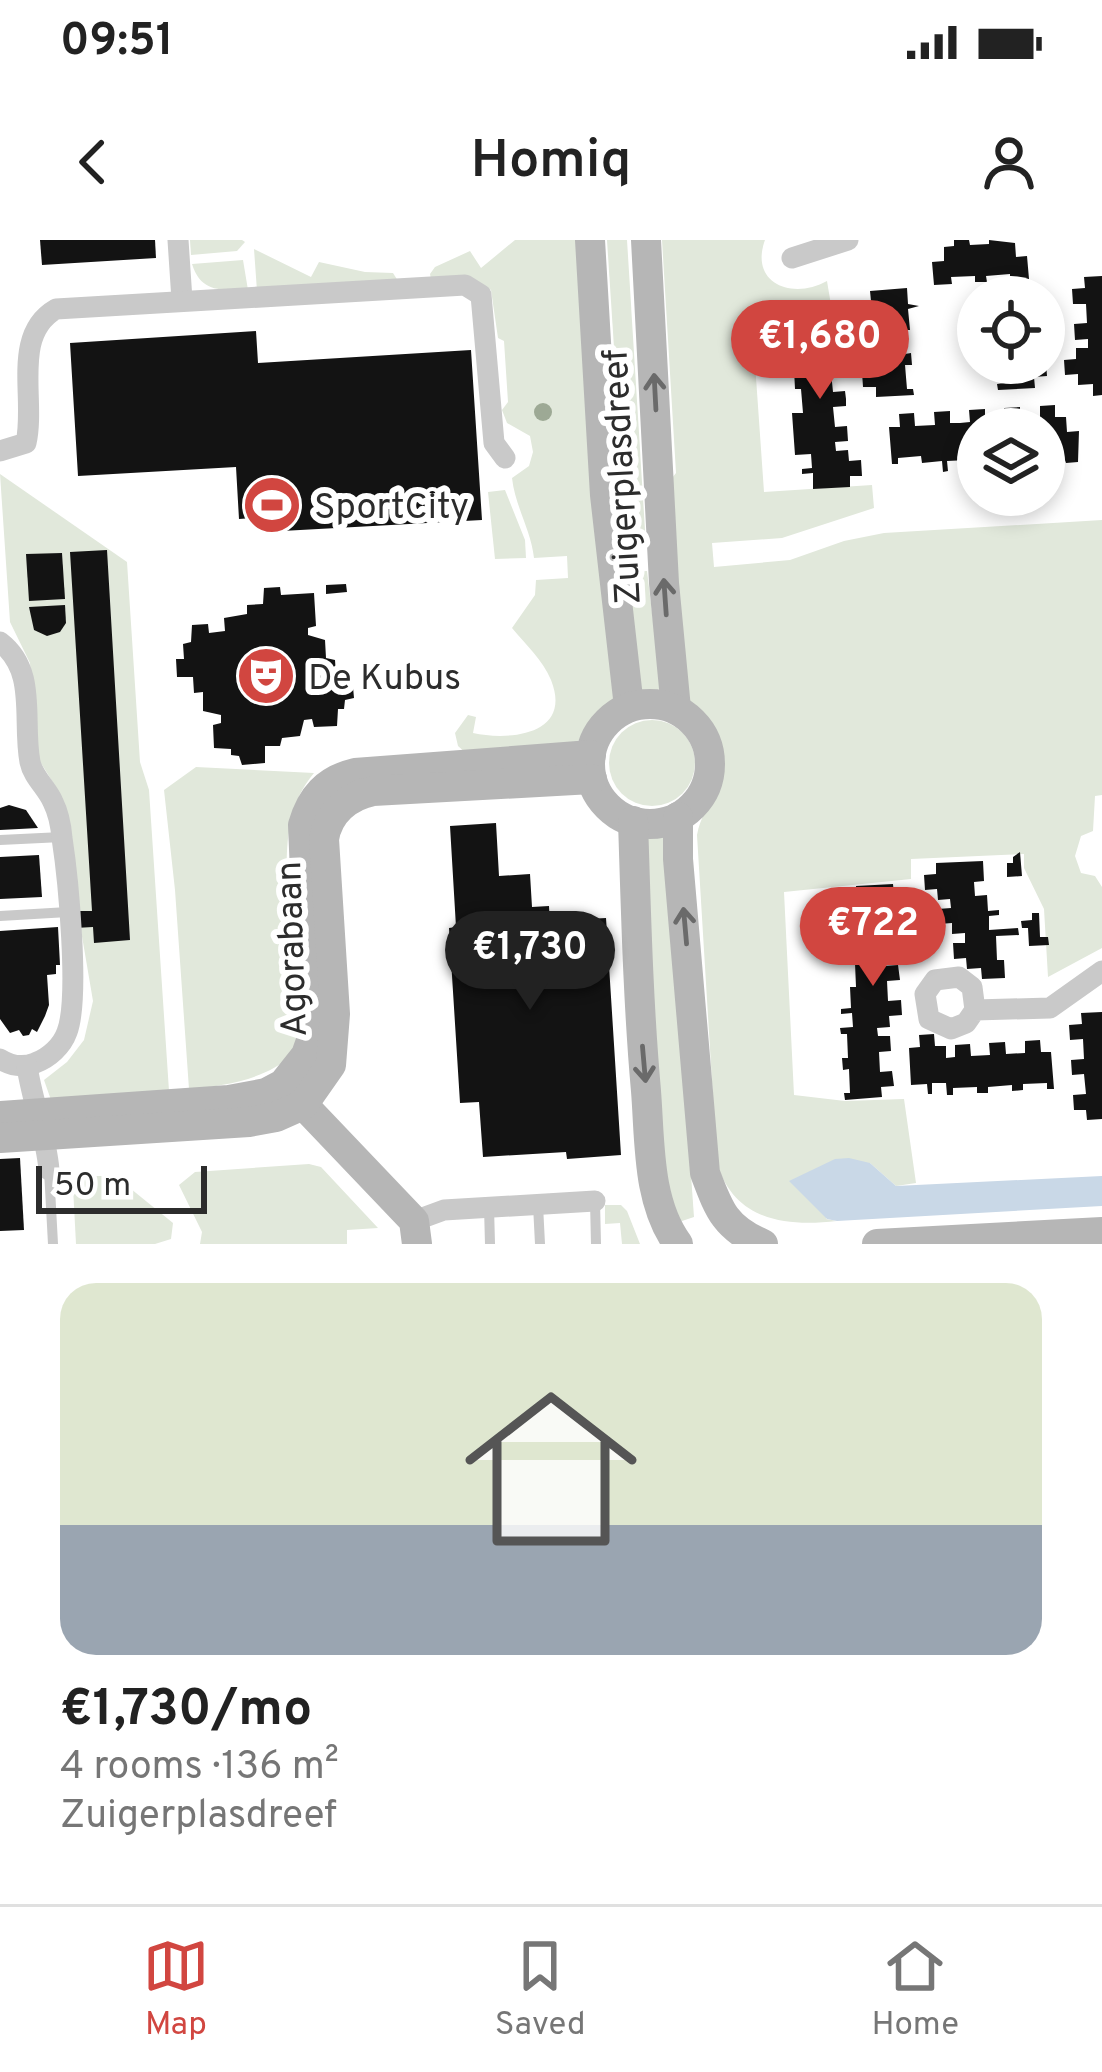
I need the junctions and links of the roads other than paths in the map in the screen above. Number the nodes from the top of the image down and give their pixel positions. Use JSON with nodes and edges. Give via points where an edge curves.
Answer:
{"nodes":[{"id":1,"x":178,"y":240,"type":"edge"},
{"id":2,"x":590,"y":240,"type":"edge"},
{"id":3,"x":646,"y":240,"type":"edge"},
{"id":4,"x":848,"y":240,"type":"edge"},
{"id":5,"x":793,"y":258,"type":"dead end"},
{"id":6,"x":182,"y":301,"type":"junction"},
{"id":7,"x":0,"y":451,"type":"edge"},
{"id":8,"x":505,"y":458,"type":"dead end"},
{"id":9,"x":0,"y":642,"type":"edge"},
{"id":10,"x":628,"y":707,"type":"junction"},
{"id":11,"x":676,"y":709,"type":"junction"},
{"id":12,"x":591,"y":767,"type":"junction"},
{"id":13,"x":678,"y":817,"type":"junction"},
{"id":14,"x":633,"y":821,"type":"junction"},
{"id":15,"x":62,"y":837,"type":"junction"},
{"id":16,"x":0,"y":840,"type":"edge"},
{"id":17,"x":68,"y":912,"type":"junction"},
{"id":18,"x":0,"y":916,"type":"edge"},
{"id":19,"x":1102,"y":971,"type":"edge"},
{"id":20,"x":976,"y":1010,"type":"dead end"},
{"id":21,"x":0,"y":1059,"type":"edge"},
{"id":22,"x":27,"y":1066,"type":"junction"},
{"id":23,"x":293,"y":1095,"type":"junction"},
{"id":24,"x":37,"y":1115,"type":"junction"},
{"id":25,"x":0,"y":1116,"type":"edge"},
{"id":26,"x":0,"y":1138,"type":"edge"},
{"id":27,"x":49,"y":1170,"type":"joint"},
{"id":28,"x":595,"y":1201,"type":"joint"},
{"id":29,"x":538,"y":1204,"type":"junction"},
{"id":30,"x":489,"y":1207,"type":"junction"},
{"id":31,"x":1102,"y":1232,"type":"edge"},
{"id":32,"x":416,"y":1233,"type":"edge"},
{"id":33,"x":53,"y":1244,"type":"edge"},
{"id":34,"x":490,"y":1244,"type":"edge"},
{"id":35,"x":540,"y":1244,"type":"edge"},
{"id":36,"x":596,"y":1244,"type":"edge"},
{"id":37,"x":678,"y":1244,"type":"edge"},
{"id":38,"x":763,"y":1244,"type":"edge"},
{"id":39,"x":877,"y":1244,"type":"edge"}],
"edges":[{"from":1,"to":6,"type":"street"},
{"from":2,"to":10,"type":"main road","name":"Zuigerplasdreef"},
{"from":11,"to":3,"type":"main road","name":"Zuigerplasdreef","one_way":true},
{"from":4,"to":5,"type":"street"},
{"from":6,"to":7,"type":"street","via":[[56,309],[42,317],[30,334],[26,442]]},
{"from":6,"to":8,"type":"street","via":[[465,285],[481,295],[494,443]]},
{"from":9,"to":15,"type":"street","via":[[24,670],[31,767],[54,803]]},
{"from":10,"to":11,"type":"main road"},
{"from":10,"to":12,"type":"main road","via":[[603,726]]},
{"from":11,"to":13,"type":"main road","via":[[704,735],[710,753],[705,790]]},
{"from":12,"to":14,"type":"main road","via":[[601,798]]},
{"from":12,"to":23,"type":"main road","name":"Agorabaan","via":[[373,791],[338,810],[324,839],[335,1037],[326,1075]]},
{"from":13,"to":14,"type":"main road"},
{"from":38,"to":13,"type":"main road","one_way":true,"via":[[736,1233],[705,1173]]},
{"from":14,"to":37,"type":"main road","one_way":true,"via":[[654,1189]]},
{"from":15,"to":16,"type":"lane"},
{"from":15,"to":17,"type":"street"},
{"from":17,"to":18,"type":"lane"},
{"from":17,"to":22,"type":"street","via":[[68,1030],[58,1047]]},
{"from":19,"to":20,"type":"street","via":[[1050,1008]]},
{"from":21,"to":22,"type":"street"},
{"from":22,"to":24,"type":"street"},
{"from":23,"to":24,"type":"main road","via":[[276,1117],[249,1122]]},
{"from":23,"to":32,"type":"main road"},
{"from":24,"to":25,"type":"main road"},
{"from":24,"to":26,"type":"main road"},
{"from":24,"to":27,"type":"street"},
{"from":27,"to":33,"type":"lane"},
{"from":28,"to":29,"type":"street"},
{"from":28,"to":36,"type":"lane"},
{"from":29,"to":30,"type":"street"},
{"from":29,"to":35,"type":"lane"},
{"from":30,"to":32,"type":"street","via":[[431,1212]]},
{"from":30,"to":34,"type":"lane"},
{"from":31,"to":39,"type":"main road"}]}
